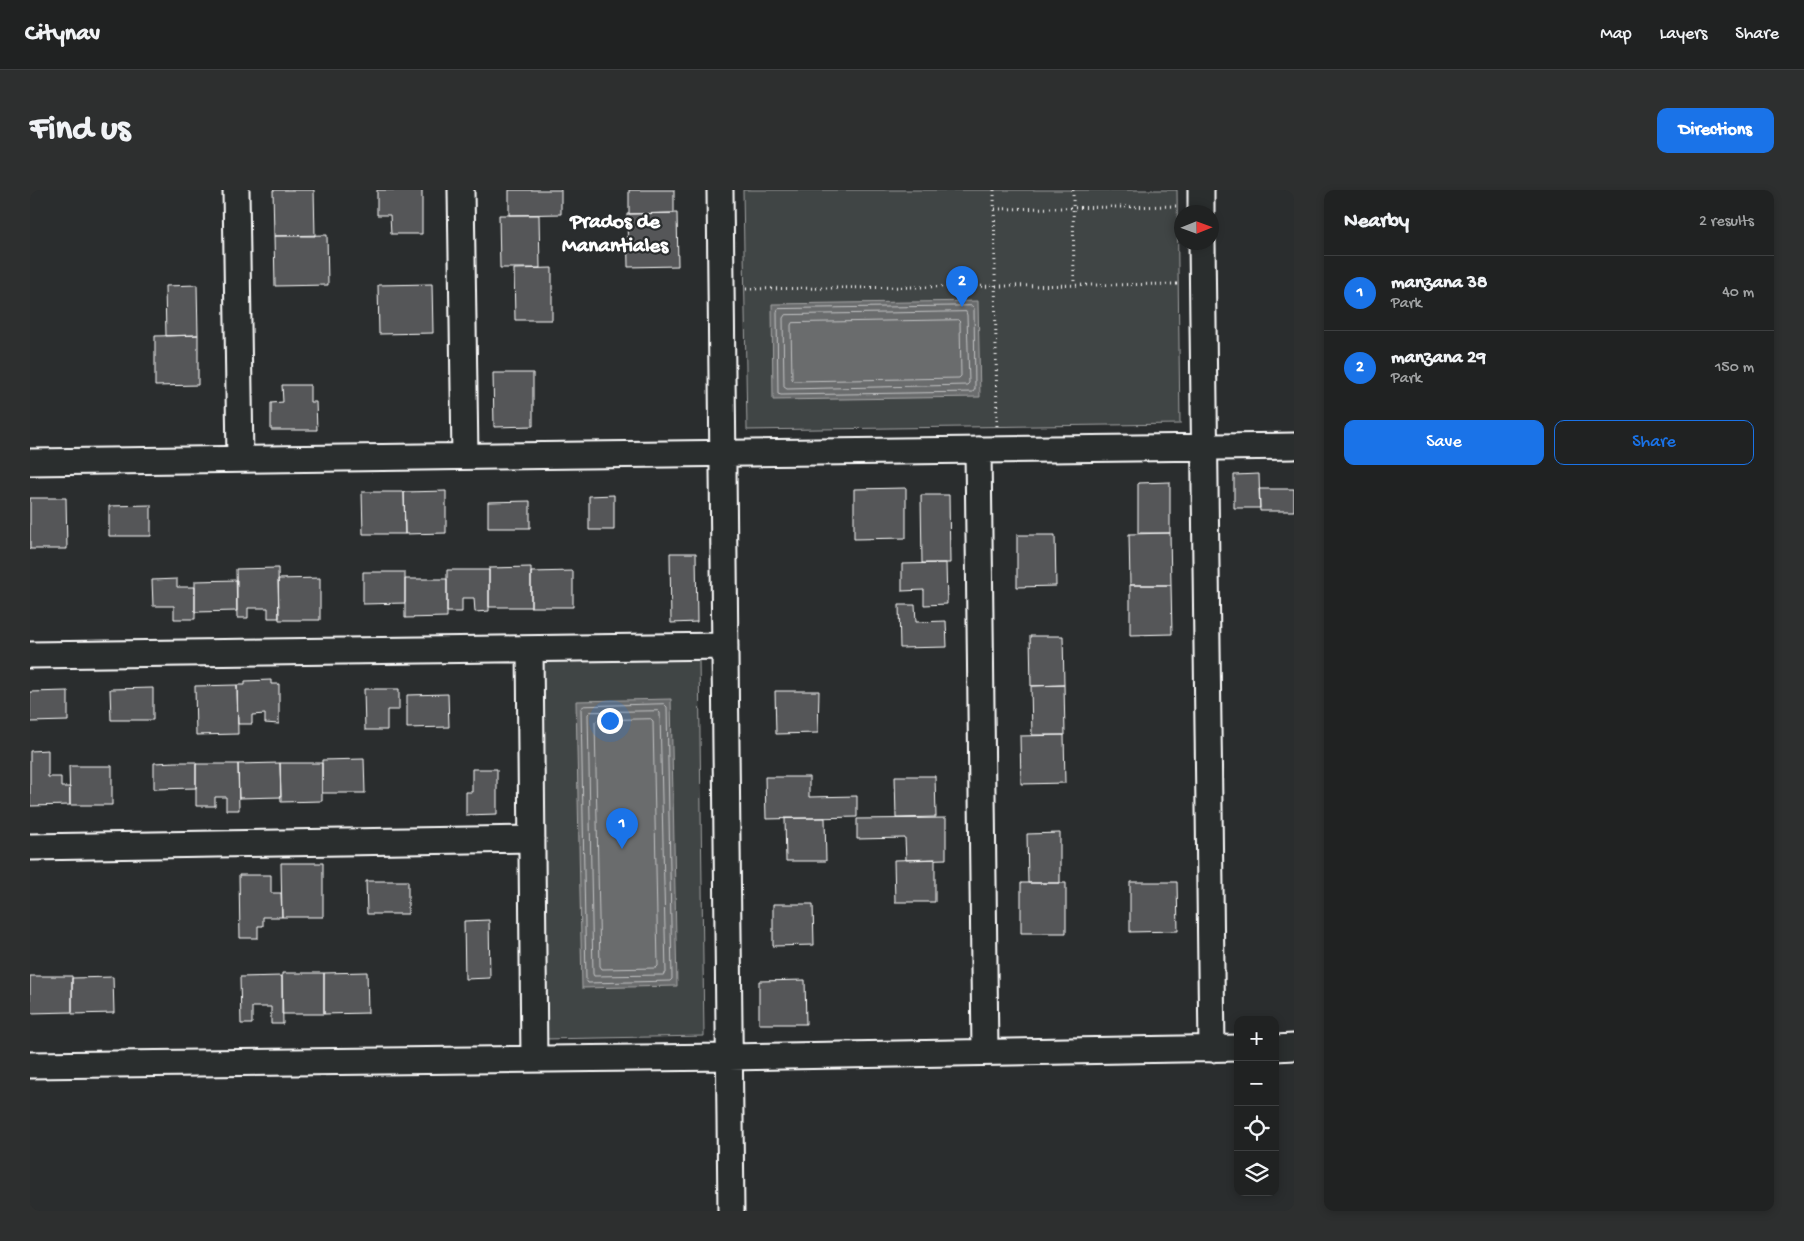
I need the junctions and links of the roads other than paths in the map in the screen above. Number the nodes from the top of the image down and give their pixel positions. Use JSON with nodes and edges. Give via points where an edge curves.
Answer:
{"nodes":[{"id":1,"x":236,"y":190,"type":"edge"},
{"id":2,"x":461,"y":190,"type":"edge"},
{"id":3,"x":720,"y":190,"type":"edge"},
{"id":4,"x":1202,"y":250,"type":"edge"},
{"id":5,"x":1294,"y":446,"type":"edge"},
{"id":6,"x":1204,"y":448,"type":"junction"},
{"id":7,"x":988,"y":450,"type":"junction"},
{"id":8,"x":723,"y":453,"type":"junction"},
{"id":9,"x":465,"y":456,"type":"junction"},
{"id":10,"x":240,"y":459,"type":"junction"},
{"id":11,"x":30,"y":462,"type":"edge"},
{"id":12,"x":725,"y":646,"type":"junction"},
{"id":13,"x":530,"y":648,"type":"junction"},
{"id":14,"x":30,"y":655,"type":"edge"},
{"id":15,"x":532,"y":839,"type":"junction"},
{"id":16,"x":30,"y":846,"type":"edge"},
{"id":17,"x":1294,"y":1047,"type":"edge"},
{"id":18,"x":1234,"y":1048,"type":"edge"},
{"id":19,"x":1279,"y":1048,"type":"edge"},
{"id":20,"x":1212,"y":1049,"type":"junction"},
{"id":21,"x":985,"y":1052,"type":"junction"},
{"id":22,"x":729,"y":1057,"type":"junction"},
{"id":23,"x":534,"y":1059,"type":"junction"},
{"id":24,"x":30,"y":1065,"type":"edge"},
{"id":25,"x":731,"y":1211,"type":"edge"}],
"edges":[{"from":1,"to":10,"type":"street"},
{"from":2,"to":9,"type":"street"},
{"from":3,"to":8,"type":"street"},
{"from":4,"to":6,"type":"street"},
{"from":5,"to":6,"type":"street"},
{"from":6,"to":7,"type":"street"},
{"from":6,"to":20,"type":"street"},
{"from":7,"to":8,"type":"street"},
{"from":7,"to":21,"type":"street"},
{"from":8,"to":9,"type":"street"},
{"from":8,"to":12,"type":"street"},
{"from":9,"to":10,"type":"street"},
{"from":10,"to":11,"type":"street"},
{"from":12,"to":13,"type":"street"},
{"from":12,"to":22,"type":"street"},
{"from":13,"to":14,"type":"street"},
{"from":13,"to":15,"type":"street"},
{"from":15,"to":16,"type":"street"},
{"from":15,"to":23,"type":"street"},
{"from":17,"to":19,"type":"street"},
{"from":18,"to":20,"type":"street"},
{"from":20,"to":21,"type":"street"},
{"from":21,"to":22,"type":"street"},
{"from":22,"to":23,"type":"street"},
{"from":22,"to":25,"type":"street"},
{"from":23,"to":24,"type":"street"}]}
